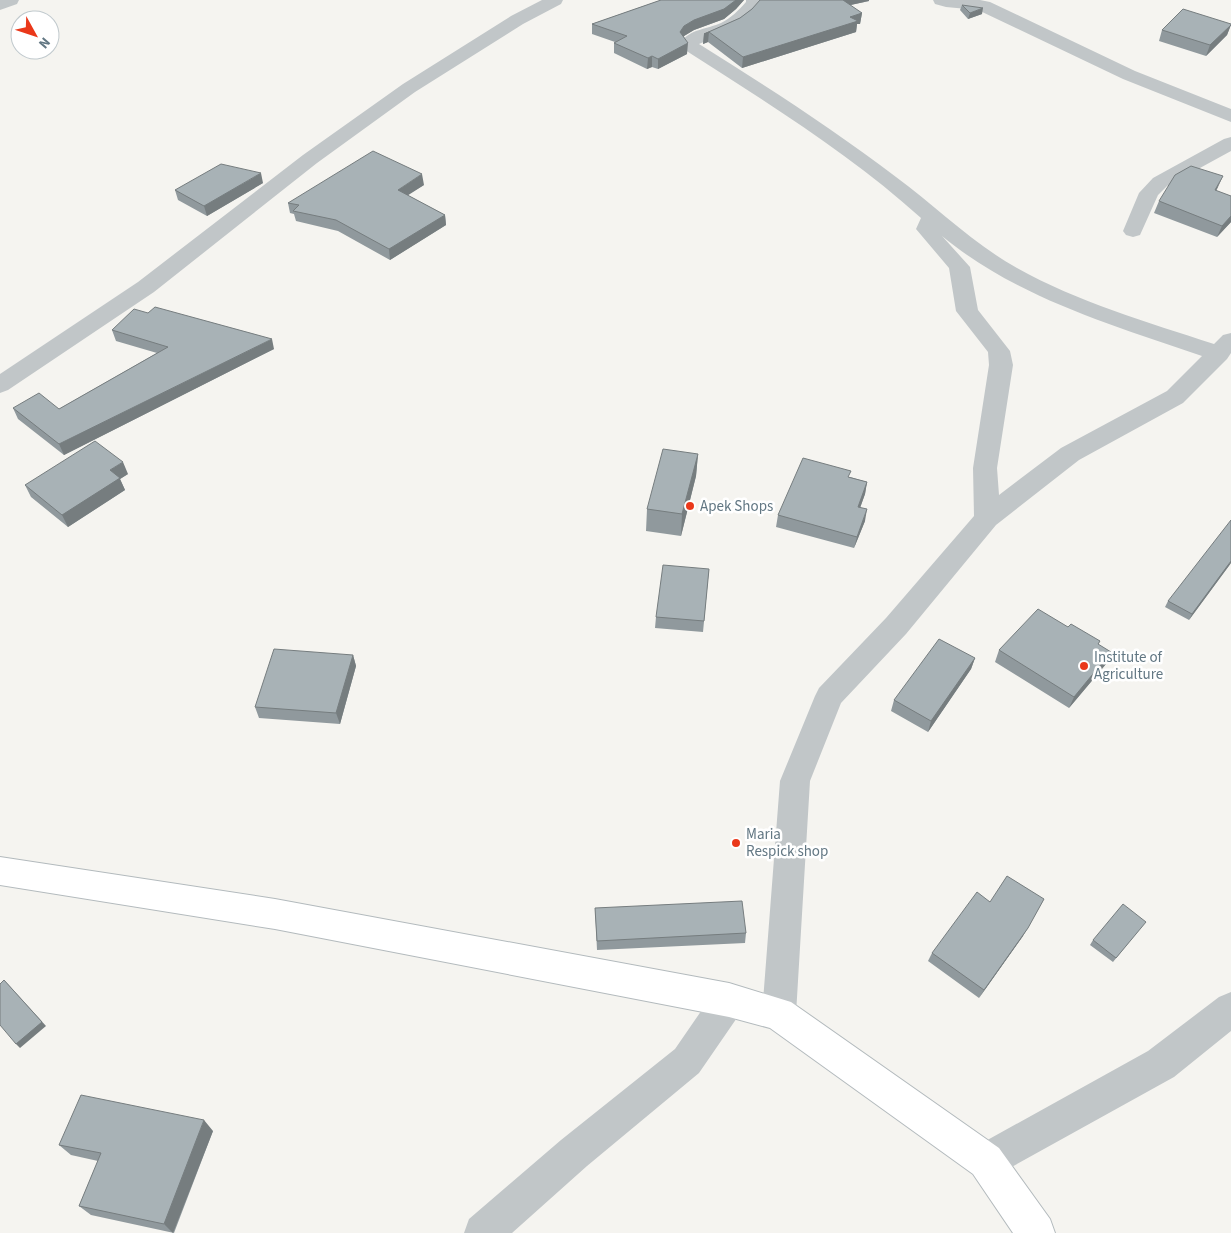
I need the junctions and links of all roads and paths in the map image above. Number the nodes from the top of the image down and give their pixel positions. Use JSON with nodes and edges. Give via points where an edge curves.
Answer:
{"nodes":[{"id":1,"x":11,"y":0,"type":"edge"},
{"id":2,"x":555,"y":0,"type":"edge"},
{"id":3,"x":754,"y":0,"type":"edge"},
{"id":4,"x":941,"y":0,"type":"edge"},
{"id":5,"x":0,"y":5,"type":"edge"},
{"id":6,"x":1231,"y":116,"type":"edge"},
{"id":7,"x":1231,"y":143,"type":"edge"},
{"id":8,"x":932,"y":216,"type":"junction"},
{"id":9,"x":1133,"y":231,"type":"dead end"},
{"id":10,"x":1225,"y":347,"type":"edge"},
{"id":11,"x":0,"y":385,"type":"edge"},
{"id":12,"x":987,"y":518,"type":"junction"},
{"id":13,"x":0,"y":871,"type":"edge"},
{"id":14,"x":729,"y":1000,"type":"junction"},
{"id":15,"x":1231,"y":1008,"type":"edge"},
{"id":16,"x":779,"y":1014,"type":"junction"},
{"id":17,"x":986,"y":1161,"type":"junction"},
{"id":18,"x":483,"y":1233,"type":"edge"},
{"id":19,"x":1036,"y":1233,"type":"edge"}],
"edges":[{"from":1,"to":5,"type":"street"},
{"from":2,"to":11,"type":"street","via":[[516,20],[409,88],[310,159],[146,287]]},
{"from":3,"to":8,"type":"street","via":[[746,13],[726,27],[694,38],[691,46],[817,128]]},
{"from":4,"to":6,"type":"street","via":[[984,6],[1129,75]]},
{"from":7,"to":9,"type":"street","via":[[1160,182],[1149,193]]},
{"from":8,"to":10,"type":"street","via":[[981,255],[1068,301]]},
{"from":8,"to":12,"type":"street","via":[[926,228],[959,267],[967,311],[999,351],[1000,365],[985,468]]},
{"from":10,"to":12,"type":"street","via":[[1175,397],[1070,454]]},
{"from":12,"to":16,"type":"street","via":[[896,626],[829,696],[795,781]]},
{"from":13,"to":14,"type":"street","via":[[276,914]]},
{"from":14,"to":16,"type":"street"},
{"from":14,"to":18,"type":"street","via":[[687,1061],[574,1153]]},
{"from":15,"to":17,"type":"street","via":[[1160,1064]]},
{"from":16,"to":17,"type":"street"},
{"from":17,"to":19,"type":"street"}]}
